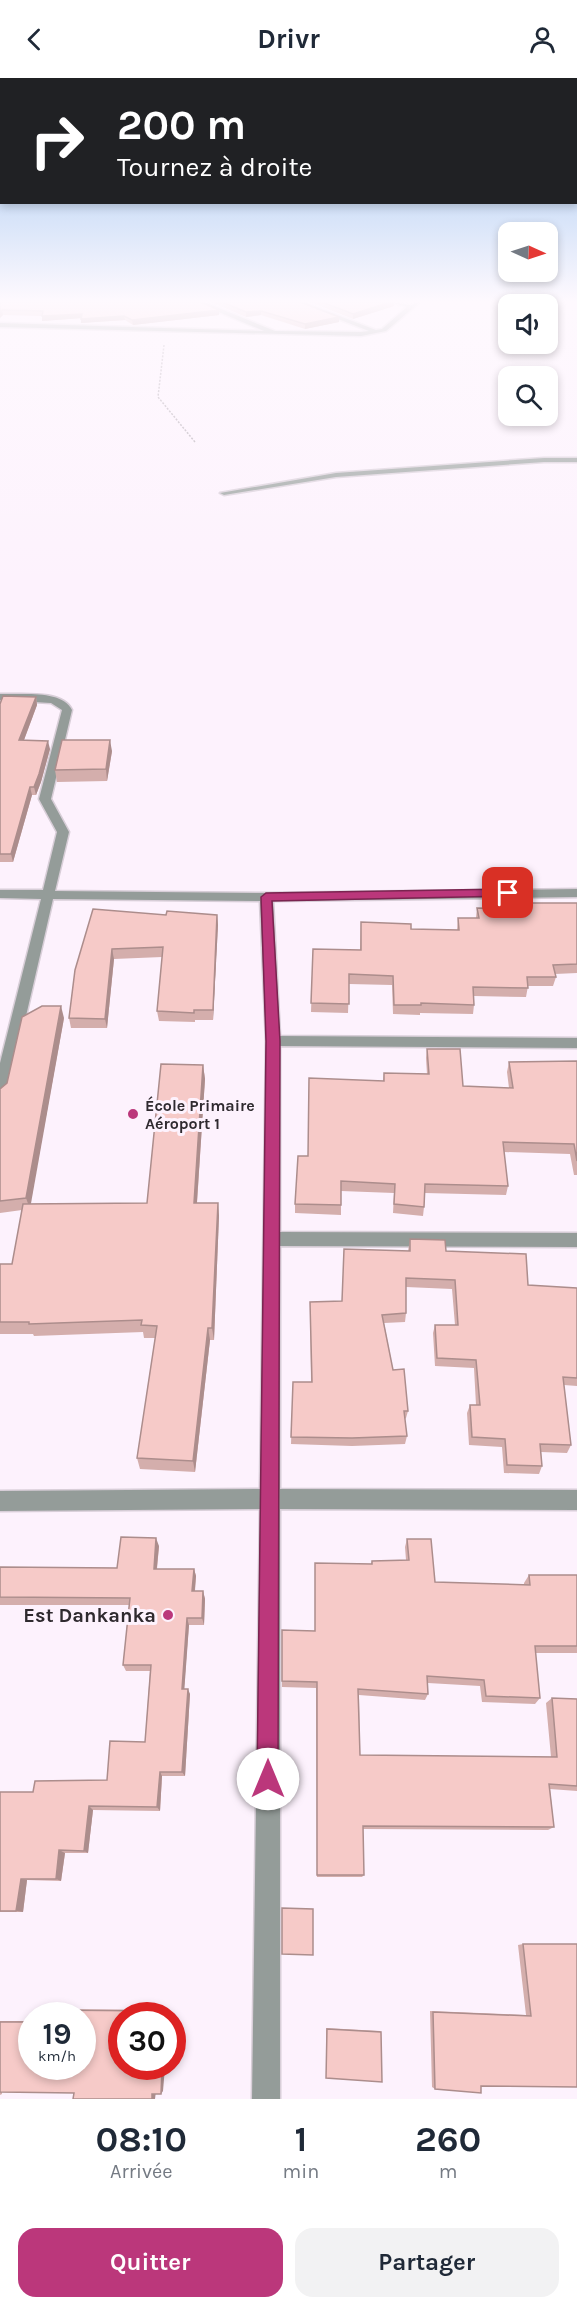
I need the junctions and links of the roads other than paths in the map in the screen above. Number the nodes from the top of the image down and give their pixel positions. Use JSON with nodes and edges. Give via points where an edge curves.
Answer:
{"nodes":[{"id":1,"x":577,"y":460,"type":"edge"},
{"id":2,"x":224,"y":493,"type":"dead end"},
{"id":3,"x":0,"y":698,"type":"edge"},
{"id":4,"x":577,"y":893,"type":"edge"},
{"id":5,"x":0,"y":894,"type":"edge"},
{"id":6,"x":48,"y":896,"type":"junction"},
{"id":7,"x":266,"y":897,"type":"junction"},
{"id":8,"x":273,"y":1041,"type":"junction"},
{"id":9,"x":577,"y":1043,"type":"edge"},
{"id":10,"x":0,"y":1094,"type":"edge"},
{"id":11,"x":272,"y":1239,"type":"junction"},
{"id":12,"x":577,"y":1240,"type":"edge"},
{"id":13,"x":270,"y":1500,"type":"junction"},
{"id":14,"x":577,"y":1500,"type":"edge"},
{"id":15,"x":0,"y":1501,"type":"edge"},
{"id":16,"x":266,"y":2099,"type":"edge"}],
"edges":[{"from":1,"to":2,"type":"street","via":[[336,475]]},
{"from":3,"to":6,"type":"street","via":[[52,700],[67,710],[45,799],[63,832]]},
{"from":4,"to":7,"type":"street"},
{"from":5,"to":6,"type":"street"},
{"from":6,"to":7,"type":"street"},
{"from":6,"to":10,"type":"street"},
{"from":7,"to":8,"type":"street"},
{"from":8,"to":9,"type":"street"},
{"from":8,"to":11,"type":"street"},
{"from":11,"to":12,"type":"street"},
{"from":11,"to":13,"type":"street"},
{"from":13,"to":14,"type":"street"},
{"from":13,"to":15,"type":"street"},
{"from":13,"to":16,"type":"street"}]}
